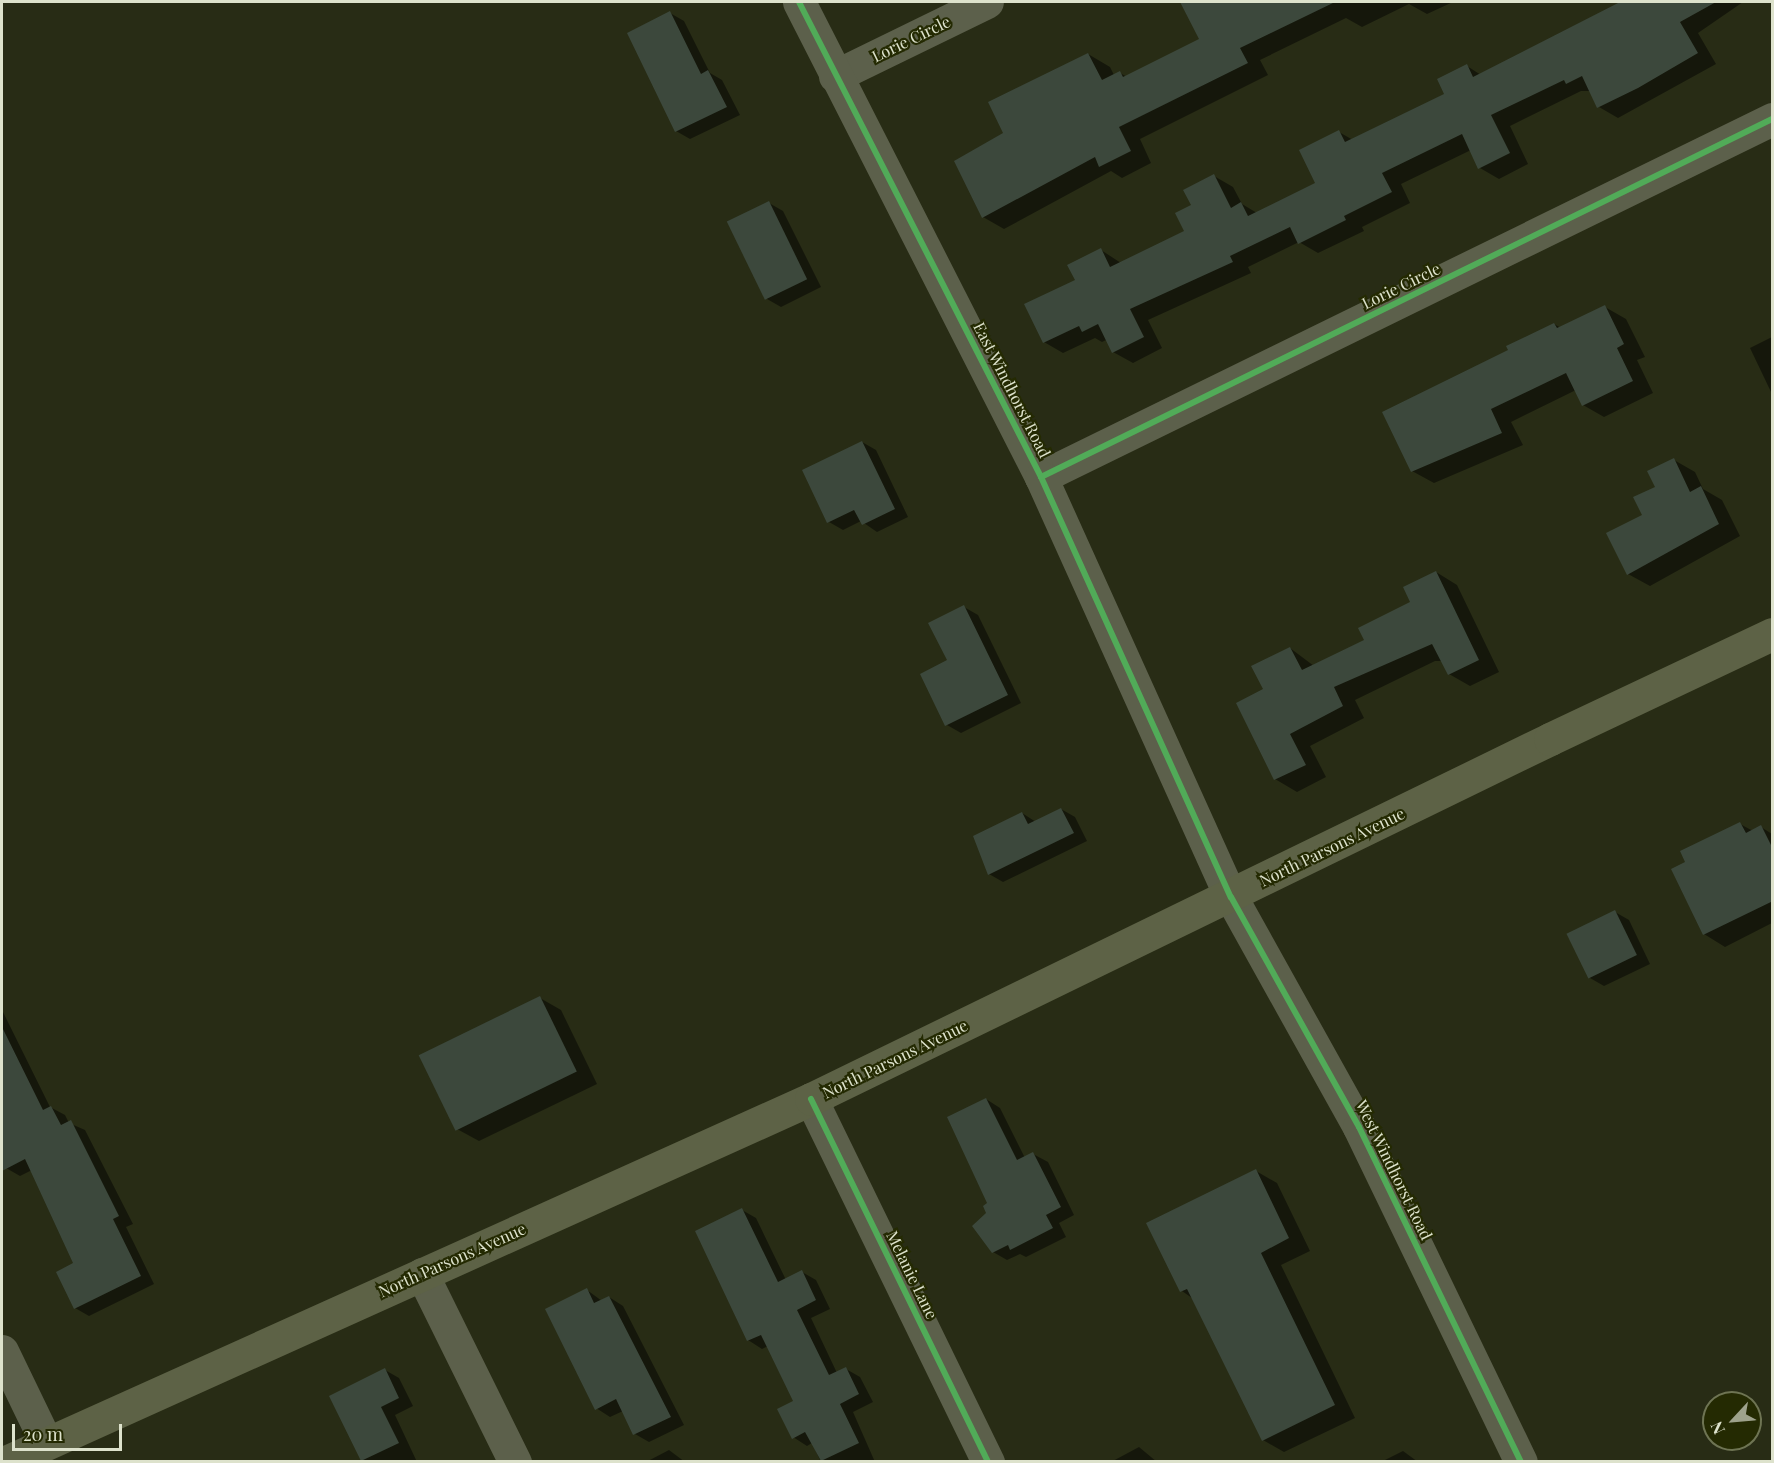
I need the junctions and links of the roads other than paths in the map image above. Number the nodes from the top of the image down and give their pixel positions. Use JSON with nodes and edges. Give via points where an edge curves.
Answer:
{"nodes":[{"id":1,"x":798,"y":2,"type":"edge"},
{"id":2,"x":987,"y":2,"type":"edge"},
{"id":3,"x":835,"y":76,"type":"junction"},
{"id":4,"x":1773,"y":119,"type":"edge"},
{"id":5,"x":1041,"y":477,"type":"junction"},
{"id":6,"x":1773,"y":634,"type":"edge"},
{"id":7,"x":1231,"y":897,"type":"junction"},
{"id":8,"x":811,"y":1100,"type":"junction"},
{"id":9,"x":422,"y":1274,"type":"junction"},
{"id":10,"x":2,"y":1351,"type":"edge"},
{"id":11,"x":46,"y":1442,"type":"junction"},
{"id":12,"x":6,"y":1461,"type":"edge"},
{"id":13,"x":514,"y":1461,"type":"edge"},
{"id":14,"x":988,"y":1461,"type":"edge"},
{"id":15,"x":1521,"y":1461,"type":"edge"}],
"edges":[{"from":1,"to":3,"type":"street","name":"East Windhorst Road"},
{"from":2,"to":3,"type":"street","name":"Lorie Circle"},
{"from":3,"to":5,"type":"street","name":"East Windhorst Road"},
{"from":4,"to":5,"type":"street","name":"Lorie Circle"},
{"from":5,"to":7,"type":"street","name":"East Windhorst Road"},
{"from":6,"to":7,"type":"main road","name":"North Parsons Avenue"},
{"from":7,"to":8,"type":"main road","name":"North Parsons Avenue"},
{"from":7,"to":15,"type":"street","name":"West Windhorst Road","via":[[1359,1127]]},
{"from":8,"to":9,"type":"main road","name":"North Parsons Avenue"},
{"from":8,"to":14,"type":"street","name":"Melanie Lane"},
{"from":9,"to":11,"type":"main road","name":"North Parsons Avenue"},
{"from":9,"to":13,"type":"street"},
{"from":10,"to":11,"type":"street"},
{"from":11,"to":12,"type":"main road","name":"North Parsons Avenue"}]}
